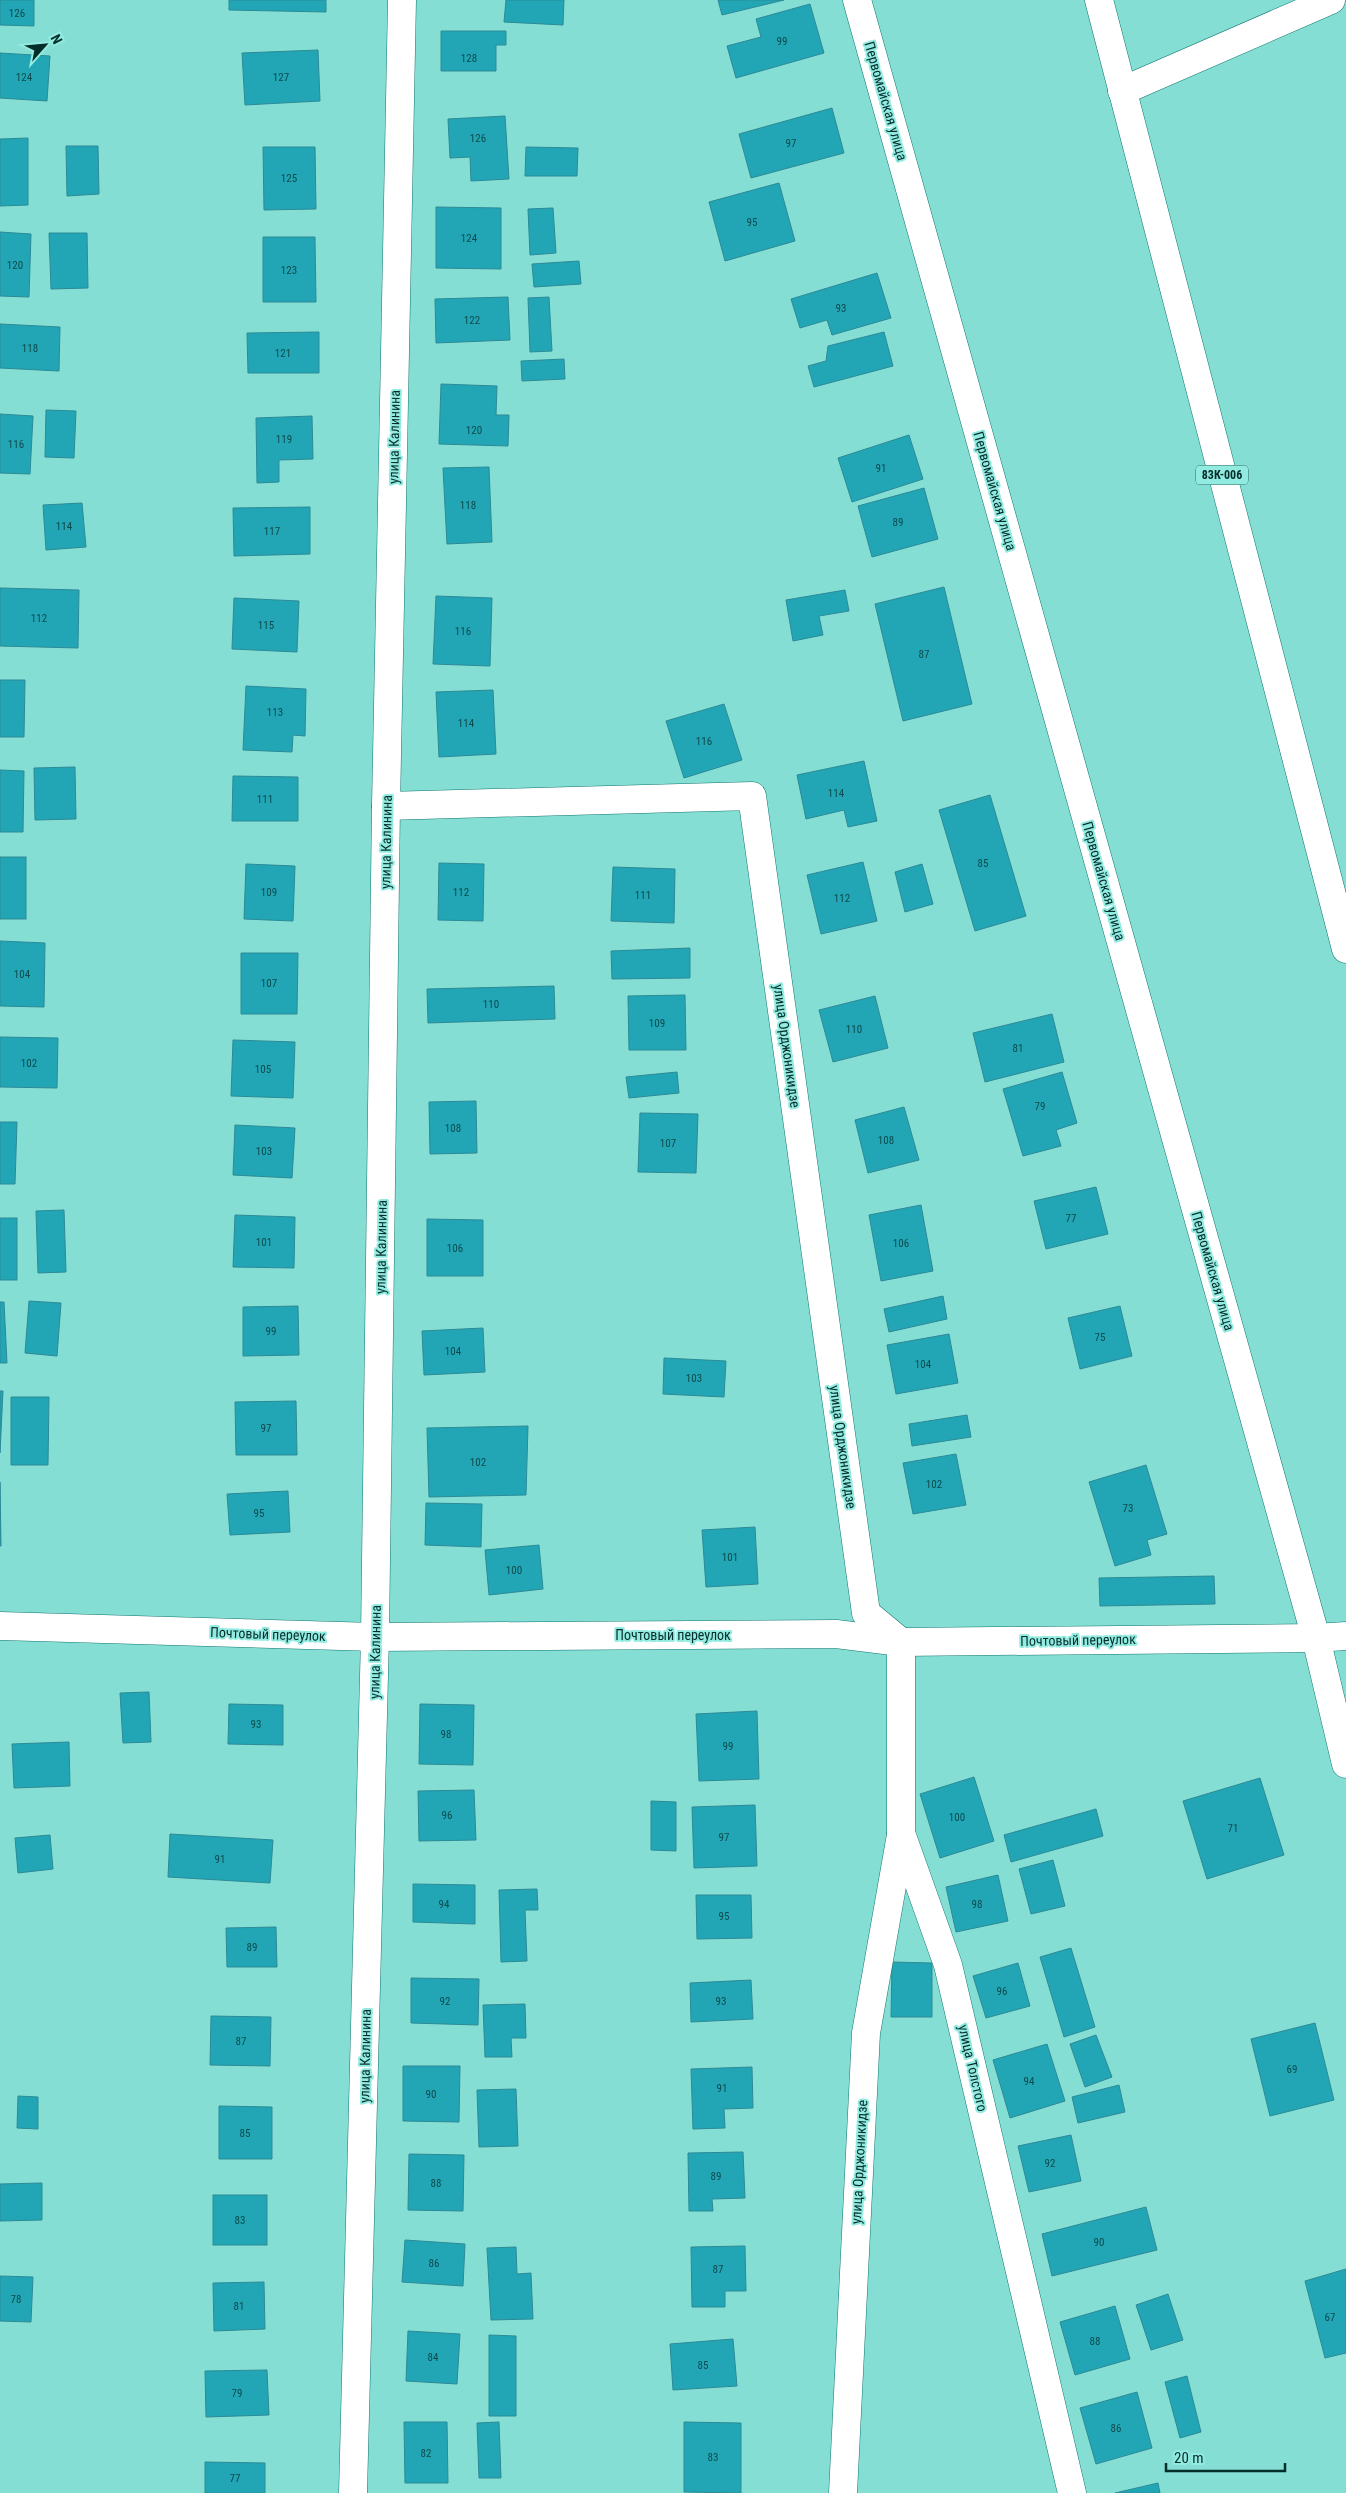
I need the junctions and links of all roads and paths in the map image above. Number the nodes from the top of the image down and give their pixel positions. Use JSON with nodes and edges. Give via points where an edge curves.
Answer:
{"nodes":[{"id":1,"x":402,"y":0,"type":"edge"},
{"id":2,"x":857,"y":0,"type":"edge"},
{"id":3,"x":1099,"y":0,"type":"edge"},
{"id":4,"x":1332,"y":0,"type":"edge"},
{"id":5,"x":1122,"y":91,"type":"junction"},
{"id":6,"x":386,"y":806,"type":"junction"},
{"id":7,"x":1346,"y":949,"type":"edge"},
{"id":8,"x":0,"y":1626,"type":"edge"},
{"id":9,"x":1346,"y":1636,"type":"edge"},
{"id":10,"x":376,"y":1637,"type":"junction"},
{"id":11,"x":1316,"y":1638,"type":"junction"},
{"id":12,"x":901,"y":1642,"type":"junction"},
{"id":13,"x":1346,"y":1764,"type":"edge"},
{"id":14,"x":901,"y":1834,"type":"junction"},
{"id":15,"x":353,"y":2493,"type":"edge"},
{"id":16,"x":843,"y":2493,"type":"edge"},
{"id":17,"x":1072,"y":2493,"type":"edge"}],
"edges":[{"from":1,"to":6,"type":"street","name":"улица Калинина"},
{"from":2,"to":11,"type":"street","name":"Первомайская улица"},
{"from":3,"to":5,"type":"street","number":"83К-006"},
{"from":4,"to":5,"type":"street"},
{"from":5,"to":7,"type":"street","number":"83К-006"},
{"from":6,"to":10,"type":"street","name":"улица Калинина"},
{"from":6,"to":12,"type":"street","name":"улица Орджоникидзе","via":[[752,796],[866,1613]]},
{"from":8,"to":10,"type":"street","name":"Почтовый переулок"},
{"from":9,"to":11,"type":"street","name":"Почтовый переулок"},
{"from":10,"to":12,"type":"street","name":"Почтовый переулок","via":[[836,1634]]},
{"from":10,"to":15,"type":"street","name":"улица Калинина"},
{"from":11,"to":12,"type":"street","name":"Почтовый переулок"},
{"from":11,"to":13,"type":"street","name":"Первомайская улица"},
{"from":12,"to":14,"type":"street","name":"улица Толстого"},
{"from":14,"to":16,"type":"street","name":"улица Орджоникидзе","via":[[866,2033]]},
{"from":14,"to":17,"type":"street","name":"улица Толстого","via":[[948,1965]]}]}
